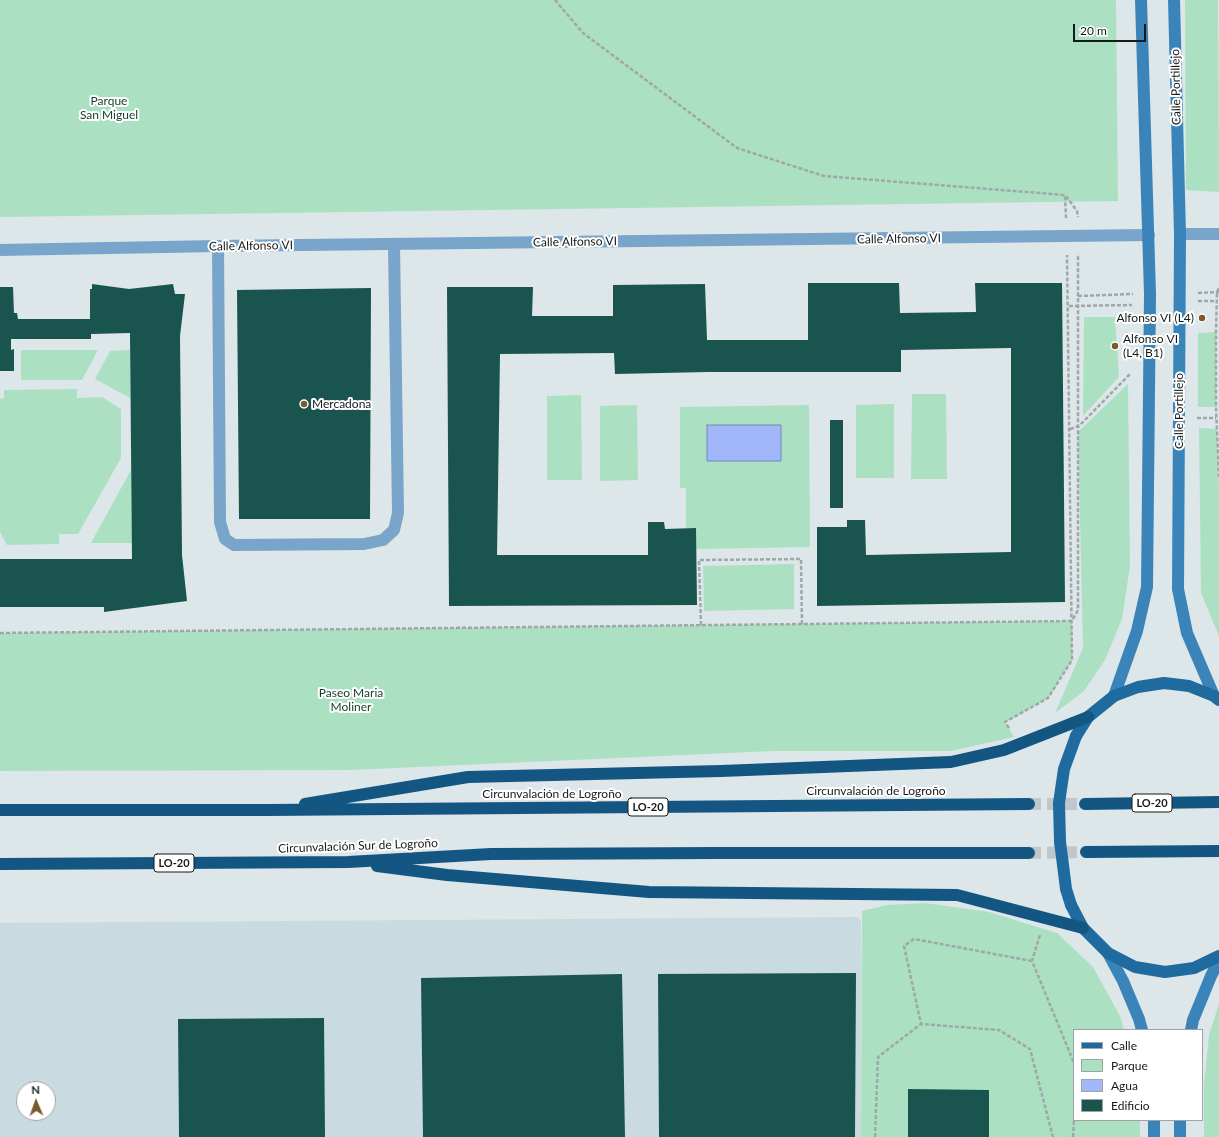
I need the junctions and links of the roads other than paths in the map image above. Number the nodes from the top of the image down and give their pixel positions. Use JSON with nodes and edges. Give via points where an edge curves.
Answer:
{"nodes":[{"id":1,"x":1141,"y":0,"type":"edge"},
{"id":2,"x":1174,"y":0,"type":"edge"},
{"id":3,"x":1180,"y":234,"type":"junction"},
{"id":4,"x":1219,"y":234,"type":"edge"},
{"id":5,"x":1149,"y":235,"type":"junction"},
{"id":6,"x":394,"y":244,"type":"junction"},
{"id":7,"x":218,"y":246,"type":"junction"},
{"id":8,"x":0,"y":250,"type":"edge"},
{"id":9,"x":1114,"y":696,"type":"junction"},
{"id":10,"x":1216,"y":698,"type":"edge"},
{"id":11,"x":1088,"y":717,"type":"junction"},
{"id":12,"x":1219,"y":802,"type":"edge"},
{"id":13,"x":1029,"y":804,"type":"tunnel mouth"},
{"id":14,"x":1085,"y":804,"type":"tunnel mouth"},
{"id":15,"x":0,"y":810,"type":"edge"},
{"id":16,"x":267,"y":810,"type":"junction"},
{"id":17,"x":1219,"y":851,"type":"edge"},
{"id":18,"x":1086,"y":852,"type":"tunnel mouth"},
{"id":19,"x":1029,"y":853,"type":"tunnel mouth"},
{"id":20,"x":348,"y":862,"type":"junction"},
{"id":21,"x":0,"y":864,"type":"edge"},
{"id":22,"x":1083,"y":928,"type":"junction"},
{"id":23,"x":1108,"y":953,"type":"junction"},
{"id":24,"x":1219,"y":956,"type":"edge"},
{"id":25,"x":1219,"y":960,"type":"edge"},
{"id":26,"x":1142,"y":1029,"type":"edge"},
{"id":27,"x":1191,"y":1029,"type":"edge"},
{"id":28,"x":1154,"y":1121,"type":"edge"},
{"id":29,"x":1180,"y":1121,"type":"edge"},
{"id":30,"x":1154,"y":1137,"type":"edge"},
{"id":31,"x":1180,"y":1137,"type":"edge"}],
"edges":[{"from":1,"to":5,"type":"main road"},
{"from":2,"to":3,"type":"main road","name":"Calle Portillejo"},
{"from":3,"to":4,"type":"street"},
{"from":3,"to":10,"type":"main road","name":"Calle Portillejo","via":[[1178,589],[1187,633]]},
{"from":5,"to":6,"type":"street","name":"Calle Alfonso VI"},
{"from":5,"to":9,"type":"main road","via":[[1147,587],[1137,631]]},
{"from":6,"to":7,"type":"street","name":"Calle Alfonso VI"},
{"from":6,"to":7,"type":"street","via":[[398,513],[394,530],[382,540],[364,544],[234,545],[226,539],[220,522]]},
{"from":7,"to":8,"type":"street","name":"Calle Alfonso VI"},
{"from":9,"to":10,"type":"main road","via":[[1138,687],[1164,683],[1189,686]]},
{"from":9,"to":11,"type":"main road"},
{"from":11,"to":16,"type":"highway","via":[[1004,750],[951,762],[468,777]]},
{"from":11,"to":22,"type":"main road","bridge":true,"via":[[1076,736],[1064,770],[1059,804],[1060,842],[1066,889],[1071,906]]},
{"from":12,"to":14,"type":"highway","number":"LO-20"},
{"from":13,"to":16,"type":"highway","name":"Circunvalación de Logroño","number":"LO-20"},
{"from":15,"to":16,"type":"highway","number":"LO-20"},
{"from":17,"to":18,"type":"highway"},
{"from":19,"to":20,"type":"highway","name":"Circunvalación Sur de Logroño","number":"LO-20","via":[[491,854]]},
{"from":20,"to":21,"type":"highway","name":"Circunvalación Sur de Logroño","number":"LO-20"},
{"from":20,"to":22,"type":"highway","via":[[447,875],[648,892],[957,895]]},
{"from":22,"to":23,"type":"main road"},
{"from":23,"to":24,"type":"main road","via":[[1135,967],[1165,972],[1194,968]]},
{"from":23,"to":26,"type":"main road"},
{"from":25,"to":27,"type":"main road","via":[[1210,976]]},
{"from":28,"to":30,"type":"main road"},
{"from":29,"to":31,"type":"main road"}]}
